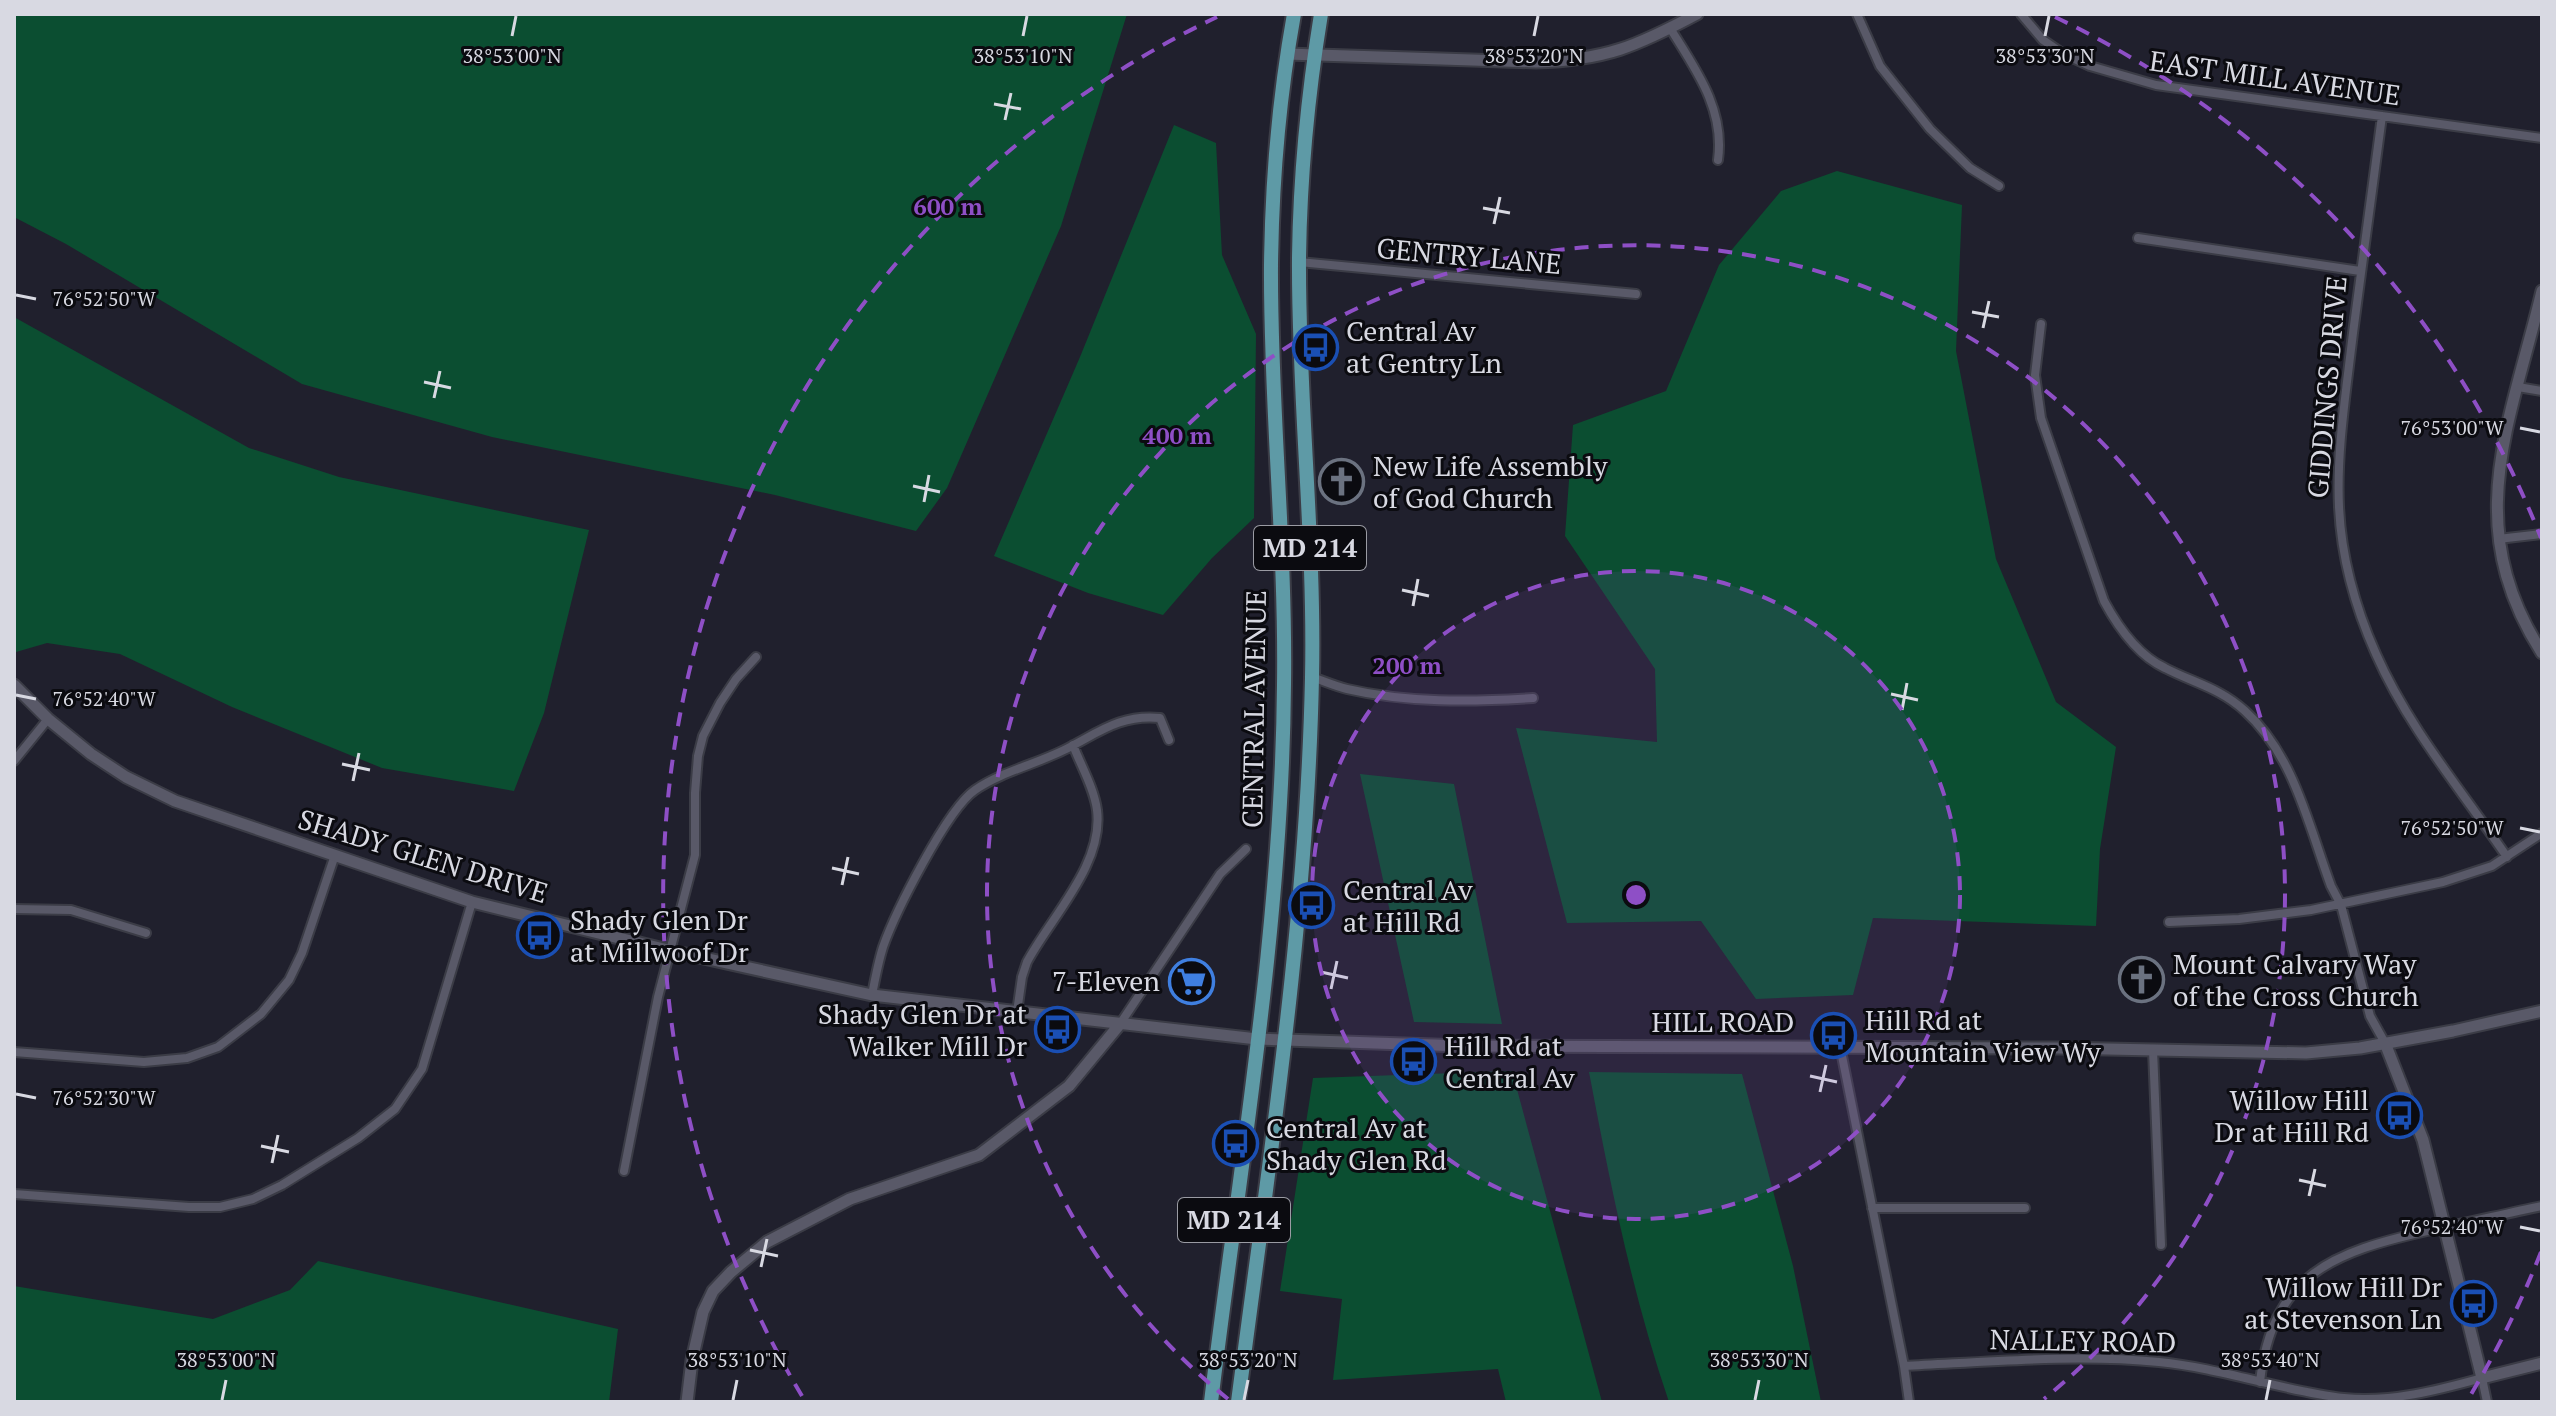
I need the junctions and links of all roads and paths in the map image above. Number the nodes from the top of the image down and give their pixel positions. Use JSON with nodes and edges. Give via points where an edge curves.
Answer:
{"nodes":[{"id":1,"x":1294,"y":14,"type":"edge"},
{"id":2,"x":1321,"y":14,"type":"edge"},
{"id":3,"x":1697,"y":14,"type":"edge"},
{"id":4,"x":1857,"y":14,"type":"edge"},
{"id":5,"x":2021,"y":14,"type":"edge"},
{"id":6,"x":1670,"y":28,"type":"junction"},
{"id":7,"x":1287,"y":54,"type":"junction"},
{"id":8,"x":1315,"y":55,"type":"junction"},
{"id":9,"x":2382,"y":116,"type":"junction"},
{"id":10,"x":2542,"y":138,"type":"edge"},
{"id":11,"x":1718,"y":160,"type":"dead end"},
{"id":12,"x":1999,"y":186,"type":"dead end"},
{"id":13,"x":2138,"y":238,"type":"dead end"},
{"id":14,"x":1299,"y":262,"type":"junction"},
{"id":15,"x":2360,"y":271,"type":"junction"},
{"id":16,"x":2542,"y":291,"type":"edge"},
{"id":17,"x":1636,"y":294,"type":"dead end"},
{"id":18,"x":2041,"y":324,"type":"dead end"},
{"id":19,"x":2518,"y":387,"type":"junction"},
{"id":20,"x":2542,"y":391,"type":"edge"},
{"id":21,"x":2542,"y":534,"type":"edge"},
{"id":22,"x":2498,"y":539,"type":"junction"},
{"id":23,"x":2542,"y":653,"type":"edge"},
{"id":24,"x":756,"y":657,"type":"dead end"},
{"id":25,"x":1312,"y":677,"type":"junction"},
{"id":26,"x":14,"y":685,"type":"edge"},
{"id":27,"x":1533,"y":698,"type":"dead end"},
{"id":28,"x":48,"y":719,"type":"junction"},
{"id":29,"x":1169,"y":740,"type":"dead end"},
{"id":30,"x":1073,"y":745,"type":"junction"},
{"id":31,"x":14,"y":761,"type":"edge"},
{"id":32,"x":2542,"y":833,"type":"edge"},
{"id":33,"x":1246,"y":849,"type":"dead end"},
{"id":34,"x":335,"y":855,"type":"junction"},
{"id":35,"x":2507,"y":857,"type":"junction"},
{"id":36,"x":472,"y":902,"type":"junction"},
{"id":37,"x":2341,"y":905,"type":"junction"},
{"id":38,"x":14,"y":909,"type":"edge"},
{"id":39,"x":2169,"y":922,"type":"dead end"},
{"id":40,"x":146,"y":933,"type":"dead end"},
{"id":41,"x":672,"y":951,"type":"junction"},
{"id":42,"x":872,"y":995,"type":"junction"},
{"id":43,"x":2542,"y":1011,"type":"edge"},
{"id":44,"x":1017,"y":1012,"type":"junction"},
{"id":45,"x":1120,"y":1024,"type":"junction"},
{"id":46,"x":1257,"y":1039,"type":"junction"},
{"id":47,"x":1283,"y":1041,"type":"junction"},
{"id":48,"x":2385,"y":1043,"type":"junction"},
{"id":49,"x":1840,"y":1046,"type":"junction"},
{"id":50,"x":2153,"y":1050,"type":"junction"},
{"id":51,"x":14,"y":1052,"type":"edge"},
{"id":52,"x":624,"y":1171,"type":"dead end"},
{"id":53,"x":14,"y":1194,"type":"edge"},
{"id":54,"x":2542,"y":1206,"type":"edge"},
{"id":55,"x":1872,"y":1208,"type":"junction"},
{"id":56,"x":2025,"y":1208,"type":"dead end"},
{"id":57,"x":2446,"y":1227,"type":"junction"},
{"id":58,"x":2161,"y":1245,"type":"dead end"},
{"id":59,"x":2542,"y":1363,"type":"edge"},
{"id":60,"x":1904,"y":1366,"type":"junction"},
{"id":61,"x":2482,"y":1378,"type":"junction"},
{"id":62,"x":2260,"y":1382,"type":"junction"},
{"id":63,"x":2356,"y":1400,"type":"edge"},
{"id":64,"x":687,"y":1402,"type":"edge"},
{"id":65,"x":1211,"y":1402,"type":"edge"},
{"id":66,"x":1238,"y":1402,"type":"edge"},
{"id":67,"x":1909,"y":1402,"type":"edge"},
{"id":68,"x":2487,"y":1402,"type":"edge"}],
"edges":[{"from":1,"to":7,"type":"main road","name":"CENTRAL AVENUE","number":"MD 214"},
{"from":2,"to":8,"type":"main road","name":"CENTRAL AVENUE","number":"MD 214"},
{"from":3,"to":6,"type":"street"},
{"from":4,"to":12,"type":"street","via":[[1880,66],[1930,129],[1970,168]]},
{"from":5,"to":9,"type":"street","name":"EAST MILL AVENUE","via":[[2053,48],[2109,73],[2180,90]]},
{"from":6,"to":8,"type":"street","via":[[1605,55],[1572,60]]},
{"from":6,"to":11,"type":"street","via":[[1716,112]]},
{"from":7,"to":8,"type":"street"},
{"from":7,"to":46,"type":"main road","name":"CENTRAL AVENUE","number":"MD 214","via":[[1271,269],[1284,684],[1274,895]]},
{"from":8,"to":14,"type":"main road","name":"CENTRAL AVENUE","number":"MD 214"},
{"from":9,"to":10,"type":"street","name":"EAST MILL AVENUE"},
{"from":9,"to":15,"type":"street","name":"GIDDINGS DRIVE"},
{"from":13,"to":15,"type":"street"},
{"from":14,"to":17,"type":"street","name":"GENTRY LANE"},
{"from":14,"to":25,"type":"main road","name":"CENTRAL AVENUE","number":"MD 214"},
{"from":15,"to":35,"type":"street","name":"GIDDINGS DRIVE","via":[[2337,481],[2349,580],[2394,690]]},
{"from":16,"to":19,"type":"street"},
{"from":18,"to":37,"type":"street","via":[[2035,375],[2041,418],[2104,601],[2119,627],[2149,658],[2214,689],[2271,738]]},
{"from":19,"to":20,"type":"street"},
{"from":19,"to":22,"type":"street","via":[[2498,479]]},
{"from":21,"to":22,"type":"street"},
{"from":22,"to":23,"type":"street","via":[[2515,604]]},
{"from":24,"to":41,"type":"street","via":[[728,690],[703,736],[696,771],[695,855]]},
{"from":25,"to":27,"type":"street","via":[[1404,698]]},
{"from":25,"to":47,"type":"main road","name":"CENTRAL AVENUE","number":"MD 214","via":[[1303,856]]},
{"from":26,"to":28,"type":"street","name":"SHADY GLEN DRIVE"},
{"from":28,"to":31,"type":"street"},
{"from":28,"to":34,"type":"street","name":"SHADY GLEN DRIVE","via":[[91,754],[152,791]]},
{"from":29,"to":30,"type":"street","via":[[1160,718],[1139,716],[1117,721]]},
{"from":30,"to":42,"type":"street","via":[[987,784],[960,804],[885,943]]},
{"from":30,"to":44,"type":"street","via":[[1096,804],[1095,840],[1086,866],[1027,962]]},
{"from":32,"to":35,"type":"street"},
{"from":33,"to":45,"type":"street","via":[[1220,874]]},
{"from":34,"to":36,"type":"street","name":"SHADY GLEN DRIVE"},
{"from":34,"to":51,"type":"street","via":[[289,980],[261,1014],[218,1047],[187,1058],[144,1062]]},
{"from":35,"to":37,"type":"street","via":[[2458,878]]},
{"from":36,"to":41,"type":"street","name":"SHADY GLEN DRIVE"},
{"from":36,"to":53,"type":"street","via":[[422,1069],[395,1109],[358,1138],[282,1185],[220,1207]]},
{"from":37,"to":39,"type":"street","via":[[2272,916]]},
{"from":37,"to":48,"type":"street","via":[[2370,1016]]},
{"from":38,"to":40,"type":"street","via":[[71,910]]},
{"from":41,"to":42,"type":"street","name":"SHADY GLEN DRIVE"},
{"from":41,"to":52,"type":"street"},
{"from":42,"to":44,"type":"street","name":"SHADY GLEN DRIVE"},
{"from":43,"to":48,"type":"street","name":"HILL ROAD"},
{"from":44,"to":45,"type":"street","name":"SHADY GLEN DRIVE"},
{"from":45,"to":46,"type":"street","name":"SHADY GLEN DRIVE"},
{"from":45,"to":64,"type":"street","via":[[1069,1086],[979,1155],[850,1199],[767,1242],[731,1272],[703,1312]]},
{"from":46,"to":47,"type":"street","name":"SHADY GLEN DRIVE"},
{"from":46,"to":65,"type":"main road","name":"CENTRAL AVENUE","number":"MD 214"},
{"from":47,"to":49,"type":"street","name":"HILL ROAD"},
{"from":47,"to":66,"type":"main road","name":"CENTRAL AVENUE","number":"MD 214"},
{"from":48,"to":50,"type":"street","name":"HILL ROAD","via":[[2306,1053]]},
{"from":48,"to":57,"type":"street","via":[[2423,1140]]},
{"from":49,"to":50,"type":"street","name":"HILL ROAD"},
{"from":49,"to":55,"type":"street"},
{"from":50,"to":58,"type":"street"},
{"from":54,"to":57,"type":"street"},
{"from":55,"to":56,"type":"street"},
{"from":55,"to":60,"type":"street"},
{"from":57,"to":61,"type":"street"},
{"from":57,"to":62,"type":"street","via":[[2356,1249],[2316,1270],[2280,1314]]},
{"from":59,"to":61,"type":"street","name":"NALLEY ROAD"},
{"from":60,"to":62,"type":"street","name":"NALLEY ROAD","via":[[2038,1359],[2144,1361]]},
{"from":60,"to":67,"type":"street"},
{"from":61,"to":63,"type":"street","name":"NALLEY ROAD"},
{"from":61,"to":68,"type":"street"},
{"from":62,"to":63,"type":"street","name":"NALLEY ROAD"}]}
